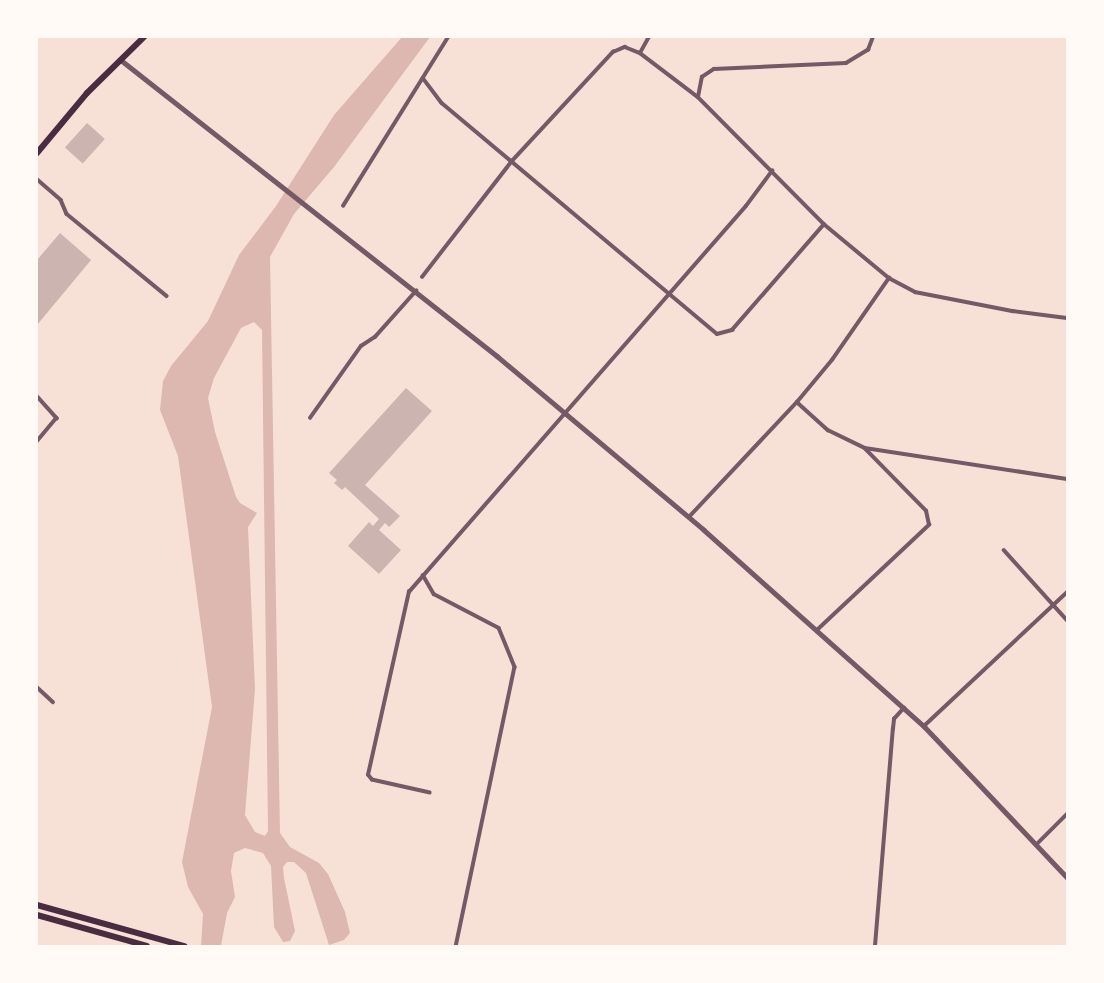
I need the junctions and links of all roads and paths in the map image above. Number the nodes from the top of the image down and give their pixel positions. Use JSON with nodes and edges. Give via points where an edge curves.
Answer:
{"nodes":[{"id":1,"x":144,"y":37,"type":"edge"},
{"id":2,"x":448,"y":37,"type":"edge"},
{"id":3,"x":649,"y":37,"type":"edge"},
{"id":4,"x":873,"y":37,"type":"edge"},
{"id":5,"x":640,"y":53,"type":"junction"},
{"id":6,"x":119,"y":58,"type":"junction"},
{"id":7,"x":423,"y":78,"type":"junction"},
{"id":8,"x":698,"y":97,"type":"junction"},
{"id":9,"x":37,"y":153,"type":"edge"},
{"id":10,"x":512,"y":161,"type":"junction"},
{"id":11,"x":772,"y":171,"type":"junction"},
{"id":12,"x":37,"y":178,"type":"edge"},
{"id":13,"x":344,"y":205,"type":"dead end"},
{"id":14,"x":824,"y":224,"type":"junction"},
{"id":15,"x":422,"y":277,"type":"dead end"},
{"id":16,"x":889,"y":278,"type":"junction"},
{"id":17,"x":416,"y":290,"type":"junction"},
{"id":18,"x":668,"y":295,"type":"junction"},
{"id":19,"x":167,"y":296,"type":"dead end"},
{"id":20,"x":1067,"y":318,"type":"edge"},
{"id":21,"x":37,"y":396,"type":"edge"},
{"id":22,"x":797,"y":402,"type":"junction"},
{"id":23,"x":563,"y":412,"type":"junction"},
{"id":24,"x":310,"y":418,"type":"dead end"},
{"id":25,"x":37,"y":442,"type":"edge"},
{"id":26,"x":865,"y":448,"type":"junction"},
{"id":27,"x":1067,"y":479,"type":"edge"},
{"id":28,"x":689,"y":517,"type":"junction"},
{"id":29,"x":1004,"y":550,"type":"dead end"},
{"id":30,"x":423,"y":575,"type":"junction"},
{"id":31,"x":1067,"y":592,"type":"edge"},
{"id":32,"x":1054,"y":606,"type":"junction"},
{"id":33,"x":1067,"y":620,"type":"edge"},
{"id":34,"x":817,"y":630,"type":"junction"},
{"id":35,"x":37,"y":687,"type":"edge"},
{"id":36,"x":53,"y":702,"type":"dead end"},
{"id":37,"x":904,"y":708,"type":"junction"},
{"id":38,"x":924,"y":726,"type":"junction"},
{"id":39,"x":430,"y":793,"type":"dead end"},
{"id":40,"x":1067,"y":814,"type":"edge"},
{"id":41,"x":1037,"y":844,"type":"junction"},
{"id":42,"x":1067,"y":877,"type":"edge"},
{"id":43,"x":37,"y":905,"type":"edge"},
{"id":44,"x":37,"y":915,"type":"edge"},
{"id":45,"x":147,"y":946,"type":"edge"},
{"id":46,"x":184,"y":946,"type":"edge"},
{"id":47,"x":456,"y":946,"type":"edge"},
{"id":48,"x":875,"y":946,"type":"edge"}],
"edges":[{"from":1,"to":6,"type":"highway"},
{"from":2,"to":7,"type":"street"},
{"from":3,"to":5,"type":"street"},
{"from":4,"to":8,"type":"street","via":[[868,50],[846,63],[715,69],[702,77]]},
{"from":5,"to":8,"type":"street"},
{"from":5,"to":10,"type":"street","via":[[625,47],[612,52]]},
{"from":6,"to":9,"type":"highway"},
{"from":6,"to":17,"type":"street"},
{"from":7,"to":10,"type":"street","via":[[442,103]]},
{"from":7,"to":13,"type":"street"},
{"from":8,"to":11,"type":"street"},
{"from":10,"to":15,"type":"street"},
{"from":10,"to":18,"type":"street"},
{"from":11,"to":14,"type":"street"},
{"from":11,"to":18,"type":"street"},
{"from":12,"to":19,"type":"street","via":[[61,200],[67,214]]},
{"from":14,"to":16,"type":"street"},
{"from":14,"to":18,"type":"street","via":[[726,334],[717,334]]},
{"from":16,"to":20,"type":"street","via":[[915,292]]},
{"from":16,"to":22,"type":"street"},
{"from":17,"to":23,"type":"street"},
{"from":17,"to":24,"type":"street","via":[[375,337],[361,345]]},
{"from":18,"to":23,"type":"street"},
{"from":21,"to":25,"type":"street","via":[[57,418]]},
{"from":22,"to":26,"type":"street","via":[[828,429]]},
{"from":22,"to":28,"type":"street"},
{"from":23,"to":28,"type":"street"},
{"from":23,"to":30,"type":"street"},
{"from":26,"to":27,"type":"street"},
{"from":26,"to":34,"type":"street","via":[[926,511],[929,526]]},
{"from":28,"to":34,"type":"street"},
{"from":29,"to":32,"type":"street"},
{"from":30,"to":39,"type":"street","via":[[409,592],[368,775],[372,780]]},
{"from":30,"to":47,"type":"street","via":[[434,594],[499,628],[514,667]]},
{"from":31,"to":32,"type":"street"},
{"from":32,"to":33,"type":"street"},
{"from":32,"to":38,"type":"street"},
{"from":34,"to":37,"type":"street"},
{"from":35,"to":36,"type":"street"},
{"from":37,"to":38,"type":"street"},
{"from":37,"to":48,"type":"street","via":[[894,719]]},
{"from":38,"to":41,"type":"street"},
{"from":40,"to":41,"type":"street"},
{"from":41,"to":42,"type":"street"},
{"from":43,"to":46,"type":"highway"},
{"from":44,"to":45,"type":"highway"}]}
